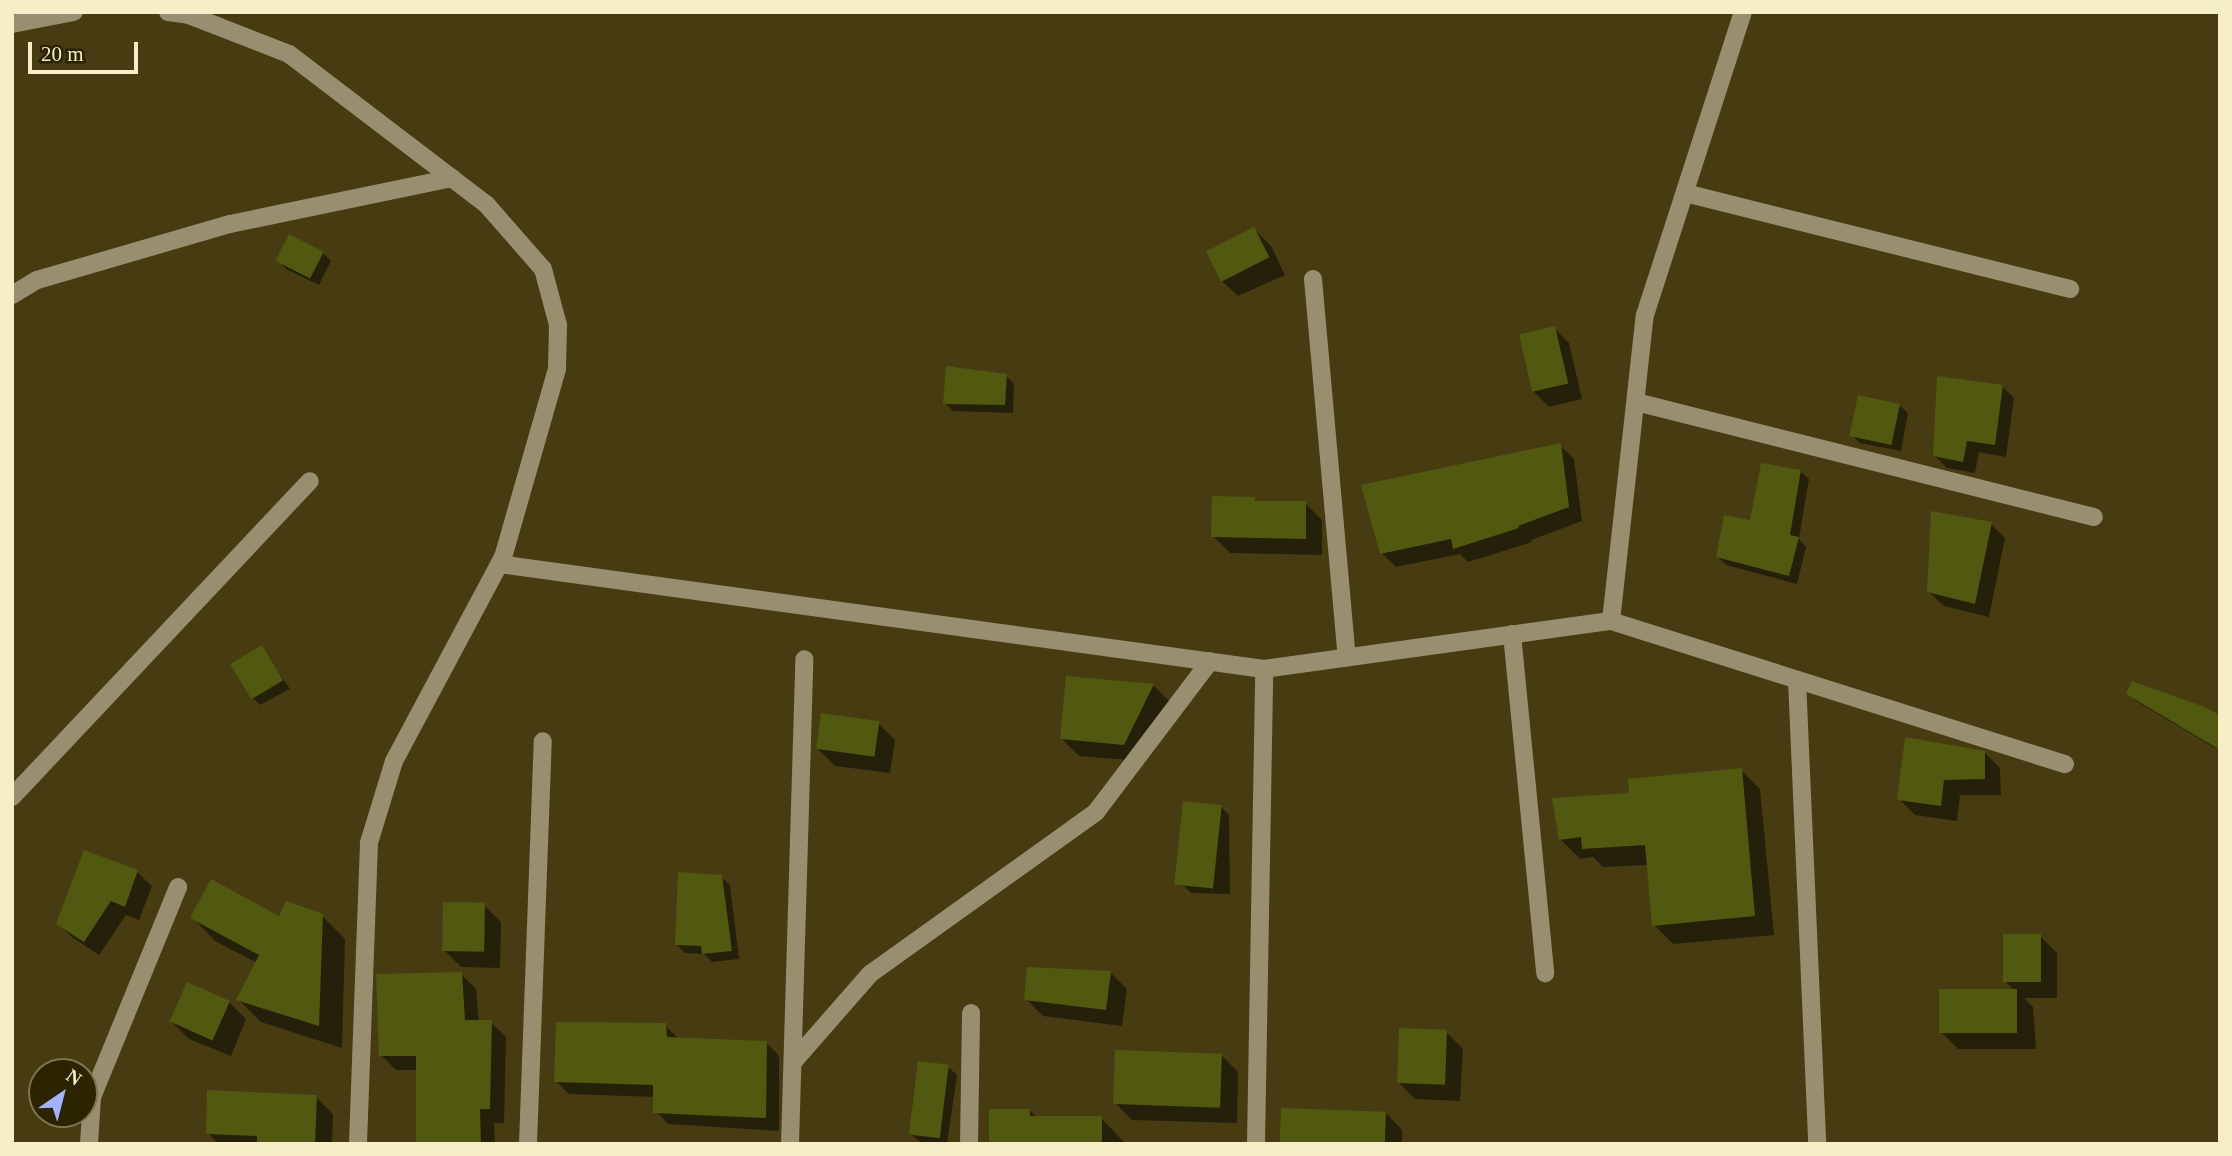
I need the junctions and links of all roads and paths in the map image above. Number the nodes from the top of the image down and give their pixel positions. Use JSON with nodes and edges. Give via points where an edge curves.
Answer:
{"nodes":[{"id":1,"x":74,"y":12,"type":"edge"},
{"id":2,"x":168,"y":12,"type":"edge"},
{"id":3,"x":1743,"y":12,"type":"edge"},
{"id":4,"x":12,"y":24,"type":"edge"},
{"id":5,"x":452,"y":178,"type":"junction"},
{"id":6,"x":1685,"y":193,"type":"junction"},
{"id":7,"x":1313,"y":279,"type":"dead end"},
{"id":8,"x":2070,"y":289,"type":"dead end"},
{"id":9,"x":12,"y":295,"type":"edge"},
{"id":10,"x":1636,"y":402,"type":"junction"},
{"id":11,"x":310,"y":481,"type":"dead end"},
{"id":12,"x":2094,"y":517,"type":"dead end"},
{"id":13,"x":499,"y":564,"type":"junction"},
{"id":14,"x":1611,"y":621,"type":"junction"},
{"id":15,"x":1512,"y":635,"type":"junction"},
{"id":16,"x":1347,"y":657,"type":"junction"},
{"id":17,"x":804,"y":659,"type":"dead end"},
{"id":18,"x":1210,"y":661,"type":"junction"},
{"id":19,"x":1264,"y":669,"type":"junction"},
{"id":20,"x":1797,"y":680,"type":"junction"},
{"id":21,"x":543,"y":741,"type":"dead end"},
{"id":22,"x":2065,"y":764,"type":"dead end"},
{"id":23,"x":12,"y":797,"type":"edge"},
{"id":24,"x":178,"y":887,"type":"dead end"},
{"id":25,"x":1545,"y":973,"type":"dead end"},
{"id":26,"x":971,"y":1013,"type":"dead end"},
{"id":27,"x":793,"y":1062,"type":"junction"},
{"id":28,"x":89,"y":1144,"type":"edge"},
{"id":29,"x":358,"y":1144,"type":"edge"},
{"id":30,"x":528,"y":1144,"type":"edge"},
{"id":31,"x":790,"y":1144,"type":"edge"},
{"id":32,"x":969,"y":1144,"type":"edge"},
{"id":33,"x":1256,"y":1144,"type":"edge"},
{"id":34,"x":1817,"y":1144,"type":"edge"}],
"edges":[{"from":1,"to":4,"type":"street"},
{"from":2,"to":5,"type":"street","via":[[189,15],[289,54]]},
{"from":3,"to":6,"type":"street"},
{"from":5,"to":9,"type":"street","via":[[230,224],[37,280]]},
{"from":5,"to":13,"type":"street","via":[[485,204],[543,269],[558,325],[556,369]]},
{"from":6,"to":8,"type":"street"},
{"from":6,"to":10,"type":"street","via":[[1645,315]]},
{"from":7,"to":16,"type":"street"},
{"from":10,"to":12,"type":"street"},
{"from":10,"to":14,"type":"street"},
{"from":11,"to":23,"type":"street"},
{"from":13,"to":18,"type":"street"},
{"from":13,"to":29,"type":"street","via":[[394,761],[369,843]]},
{"from":14,"to":15,"type":"street"},
{"from":14,"to":20,"type":"street"},
{"from":15,"to":16,"type":"street"},
{"from":15,"to":25,"type":"street"},
{"from":16,"to":19,"type":"street"},
{"from":17,"to":27,"type":"street"},
{"from":18,"to":19,"type":"street"},
{"from":18,"to":27,"type":"street","via":[[1096,812],[870,974]]},
{"from":19,"to":33,"type":"street"},
{"from":20,"to":22,"type":"street"},
{"from":20,"to":34,"type":"street"},
{"from":21,"to":30,"type":"street"},
{"from":24,"to":28,"type":"street","via":[[92,1097]]},
{"from":26,"to":32,"type":"street"},
{"from":27,"to":31,"type":"street"}]}
